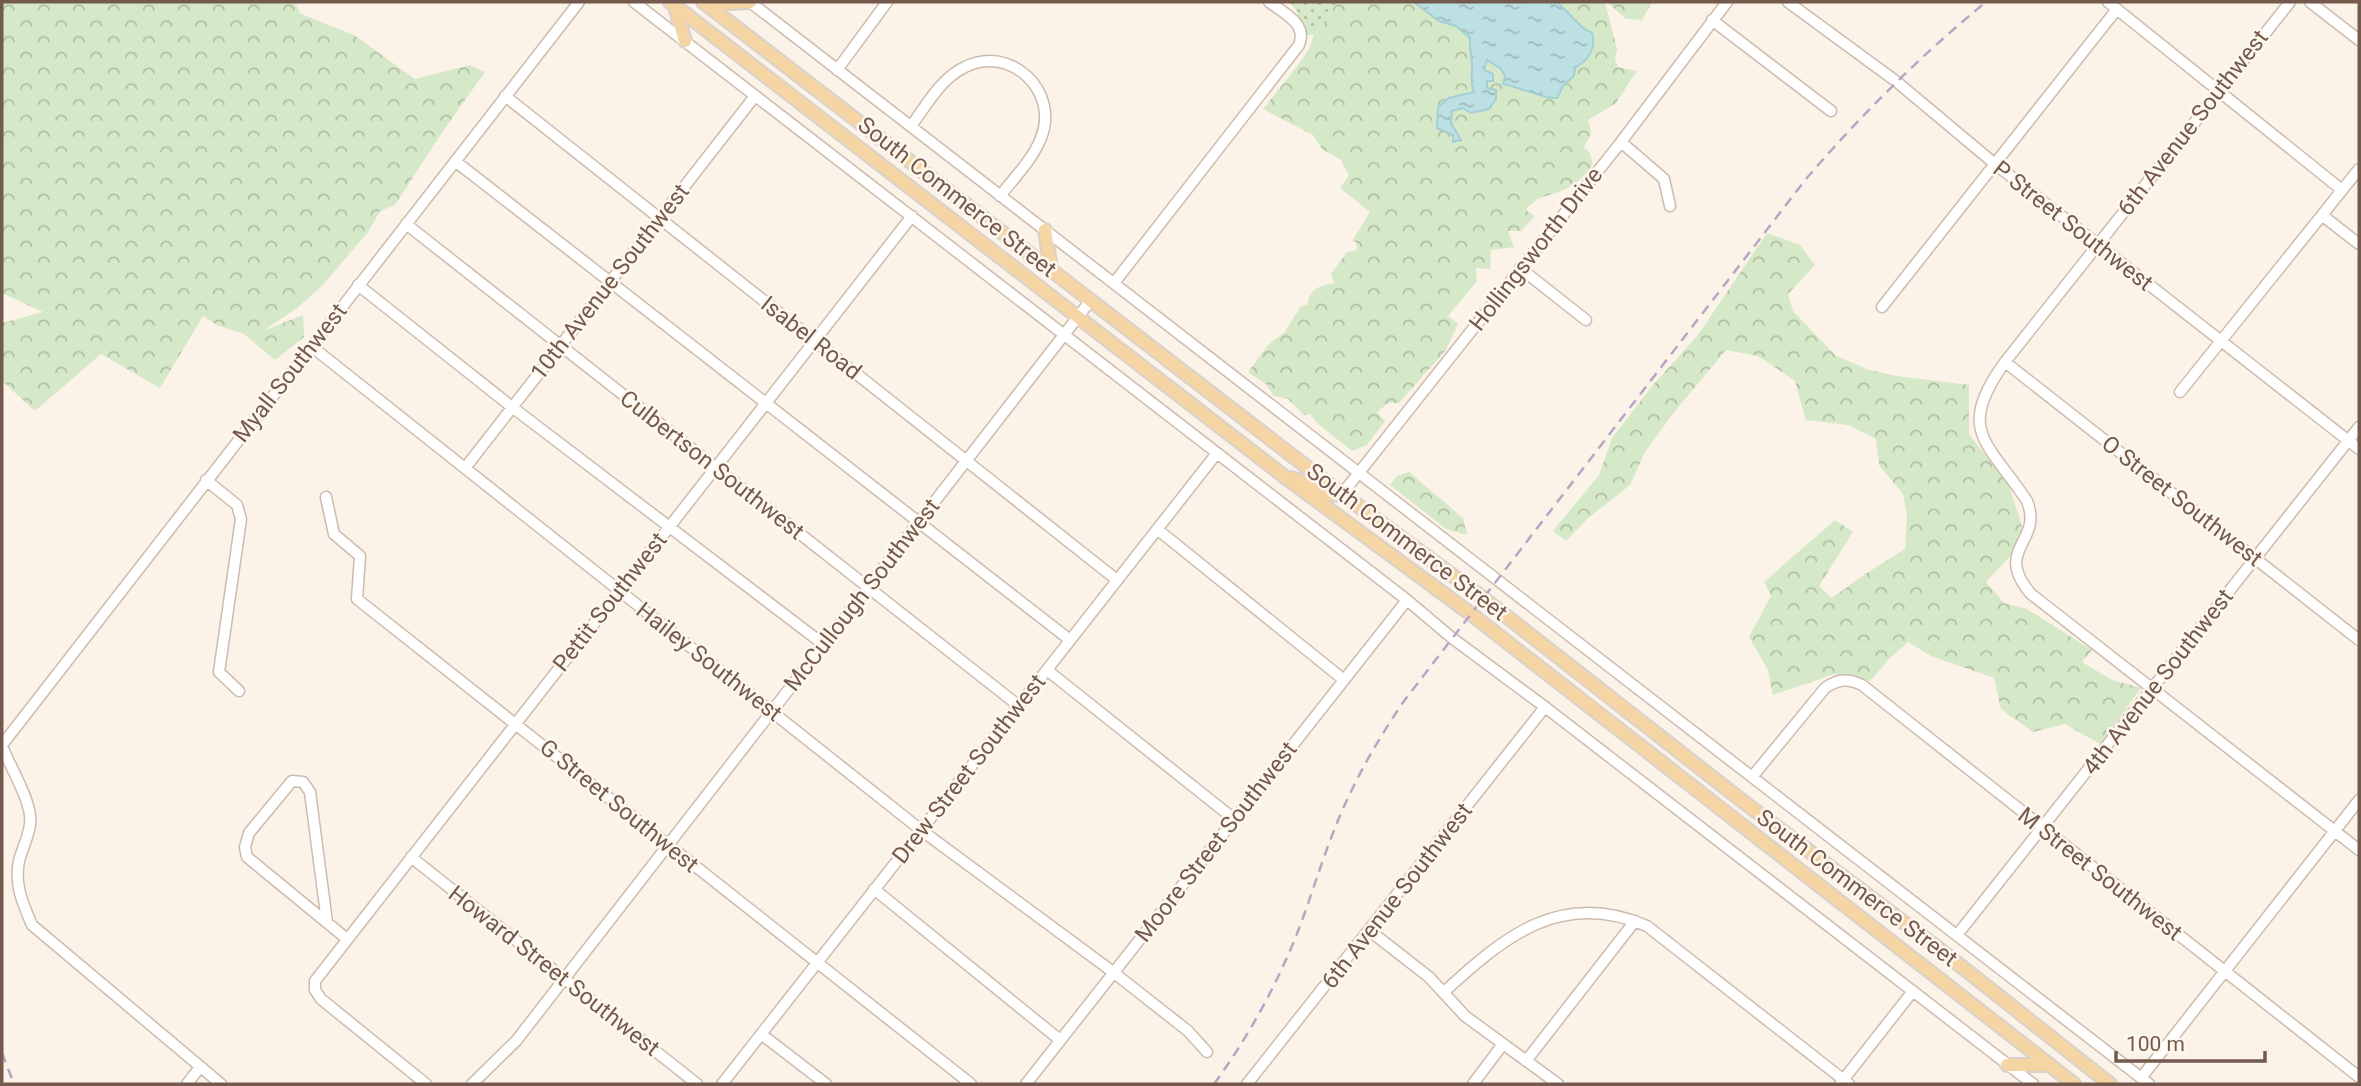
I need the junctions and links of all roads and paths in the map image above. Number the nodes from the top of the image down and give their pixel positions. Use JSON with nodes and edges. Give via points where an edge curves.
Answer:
{"nodes":[{"id":1,"x":579,"y":2,"type":"edge"},
{"id":2,"x":634,"y":2,"type":"edge"},
{"id":3,"x":750,"y":2,"type":"edge"},
{"id":4,"x":887,"y":2,"type":"edge"},
{"id":5,"x":1269,"y":2,"type":"edge"},
{"id":6,"x":1727,"y":2,"type":"edge"},
{"id":7,"x":1788,"y":2,"type":"edge"},
{"id":8,"x":2108,"y":2,"type":"edge"},
{"id":9,"x":2290,"y":2,"type":"edge"},
{"id":10,"x":2310,"y":2,"type":"edge"},
{"id":11,"x":704,"y":3,"type":"edge"},
{"id":12,"x":672,"y":4,"type":"edge"},
{"id":13,"x":2117,"y":9,"type":"junction"},
{"id":14,"x":1712,"y":20,"type":"junction"},
{"id":15,"x":2359,"y":40,"type":"edge"},
{"id":16,"x":685,"y":41,"type":"junction"},
{"id":17,"x":837,"y":70,"type":"junction"},
{"id":18,"x":2219,"y":91,"type":"junction"},
{"id":19,"x":505,"y":96,"type":"junction"},
{"id":20,"x":755,"y":96,"type":"junction"},
{"id":21,"x":1830,"y":111,"type":"dead end"},
{"id":22,"x":911,"y":127,"type":"junction"},
{"id":23,"x":1621,"y":142,"type":"junction"},
{"id":24,"x":455,"y":160,"type":"junction"},
{"id":25,"x":1994,"y":164,"type":"junction"},
{"id":26,"x":2359,"y":169,"type":"edge"},
{"id":27,"x":2342,"y":190,"type":"junction"},
{"id":28,"x":1000,"y":195,"type":"junction"},
{"id":29,"x":1670,"y":206,"type":"dead end"},
{"id":30,"x":912,"y":216,"type":"junction"},
{"id":31,"x":2323,"y":216,"type":"junction"},
{"id":32,"x":660,"y":218,"type":"junction"},
{"id":33,"x":406,"y":224,"type":"junction"},
{"id":34,"x":1045,"y":230,"type":"junction"},
{"id":35,"x":2359,"y":244,"type":"edge"},
{"id":36,"x":2097,"y":245,"type":"junction"},
{"id":37,"x":1520,"y":268,"type":"junction"},
{"id":38,"x":1051,"y":270,"type":"junction"},
{"id":39,"x":610,"y":282,"type":"junction"},
{"id":40,"x":1114,"y":284,"type":"junction"},
{"id":41,"x":358,"y":285,"type":"junction"},
{"id":42,"x":1091,"y":300,"type":"junction"},
{"id":43,"x":1882,"y":306,"type":"dead end"},
{"id":44,"x":1078,"y":317,"type":"junction"},
{"id":45,"x":1586,"y":320,"type":"dead end"},
{"id":46,"x":1064,"y":334,"type":"junction"},
{"id":47,"x":815,"y":341,"type":"junction"},
{"id":48,"x":2222,"y":342,"type":"junction"},
{"id":49,"x":561,"y":345,"type":"junction"},
{"id":50,"x":311,"y":346,"type":"junction"},
{"id":51,"x":2004,"y":362,"type":"junction"},
{"id":52,"x":2180,"y":392,"type":"dead end"},
{"id":53,"x":766,"y":403,"type":"junction"},
{"id":54,"x":512,"y":407,"type":"junction"},
{"id":55,"x":2359,"y":428,"type":"edge"},
{"id":56,"x":2348,"y":441,"type":"junction"},
{"id":57,"x":2359,"y":449,"type":"edge"},
{"id":58,"x":1217,"y":453,"type":"junction"},
{"id":59,"x":966,"y":461,"type":"junction"},
{"id":60,"x":716,"y":467,"type":"junction"},
{"id":61,"x":465,"y":468,"type":"junction"},
{"id":62,"x":1359,"y":473,"type":"junction"},
{"id":63,"x":1286,"y":477,"type":"junction"},
{"id":64,"x":206,"y":480,"type":"junction"},
{"id":65,"x":1342,"y":494,"type":"junction"},
{"id":66,"x":326,"y":497,"type":"dead end"},
{"id":67,"x":919,"y":522,"type":"junction"},
{"id":68,"x":669,"y":527,"type":"junction"},
{"id":69,"x":1157,"y":529,"type":"junction"},
{"id":70,"x":2255,"y":559,"type":"junction"},
{"id":71,"x":1117,"y":580,"type":"junction"},
{"id":72,"x":868,"y":587,"type":"junction"},
{"id":73,"x":620,"y":591,"type":"junction"},
{"id":74,"x":1407,"y":600,"type":"junction"},
{"id":75,"x":1070,"y":640,"type":"junction"},
{"id":76,"x":2359,"y":640,"type":"edge"},
{"id":77,"x":823,"y":644,"type":"junction"},
{"id":78,"x":1047,"y":670,"type":"junction"},
{"id":79,"x":1344,"y":680,"type":"junction"},
{"id":80,"x":2152,"y":690,"type":"junction"},
{"id":81,"x":239,"y":691,"type":"dead end"},
{"id":82,"x":1019,"y":706,"type":"junction"},
{"id":83,"x":1545,"y":707,"type":"junction"},
{"id":84,"x":772,"y":712,"type":"junction"},
{"id":85,"x":514,"y":723,"type":"junction"},
{"id":86,"x":2,"y":746,"type":"edge"},
{"id":87,"x":1752,"y":777,"type":"junction"},
{"id":88,"x":2359,"y":800,"type":"edge"},
{"id":89,"x":1234,"y":819,"type":"junction"},
{"id":90,"x":2043,"y":828,"type":"junction"},
{"id":91,"x":921,"y":830,"type":"junction"},
{"id":92,"x":2334,"y":831,"type":"junction"},
{"id":93,"x":667,"y":846,"type":"junction"},
{"id":94,"x":2359,"y":850,"type":"edge"},
{"id":95,"x":411,"y":857,"type":"junction"},
{"id":96,"x":874,"y":889,"type":"junction"},
{"id":97,"x":1635,"y":921,"type":"junction"},
{"id":98,"x":327,"y":922,"type":"junction"},
{"id":99,"x":1370,"y":931,"type":"junction"},
{"id":100,"x":1956,"y":936,"type":"junction"},
{"id":101,"x":347,"y":939,"type":"junction"},
{"id":102,"x":817,"y":963,"type":"junction"},
{"id":103,"x":1113,"y":972,"type":"junction"},
{"id":104,"x":2225,"y":972,"type":"junction"},
{"id":105,"x":564,"y":980,"type":"junction"},
{"id":106,"x":1913,"y":991,"type":"junction"},
{"id":107,"x":1444,"y":992,"type":"junction"},
{"id":108,"x":761,"y":1034,"type":"junction"},
{"id":109,"x":1060,"y":1040,"type":"junction"},
{"id":110,"x":1503,"y":1044,"type":"junction"},
{"id":111,"x":1207,"y":1052,"type":"dead end"},
{"id":112,"x":1526,"y":1061,"type":"junction"},
{"id":113,"x":2007,"y":1065,"type":"junction"},
{"id":114,"x":2050,"y":1066,"type":"junction"},
{"id":115,"x":200,"y":1068,"type":"junction"},
{"id":116,"x":2359,"y":1077,"type":"edge"},
{"id":117,"x":2145,"y":1081,"type":"edge"},
{"id":118,"x":1844,"y":1083,"type":"edge"},
{"id":119,"x":187,"y":1084,"type":"edge"},
{"id":120,"x":221,"y":1084,"type":"edge"},
{"id":121,"x":426,"y":1084,"type":"edge"},
{"id":122,"x":472,"y":1084,"type":"edge"},
{"id":123,"x":698,"y":1084,"type":"edge"},
{"id":124,"x":722,"y":1084,"type":"edge"},
{"id":125,"x":826,"y":1084,"type":"edge"},
{"id":126,"x":971,"y":1084,"type":"edge"},
{"id":127,"x":1026,"y":1084,"type":"edge"},
{"id":128,"x":1247,"y":1084,"type":"edge"},
{"id":129,"x":1473,"y":1084,"type":"edge"},
{"id":130,"x":1558,"y":1084,"type":"edge"},
{"id":131,"x":2033,"y":1084,"type":"edge"},
{"id":132,"x":2074,"y":1084,"type":"edge"},
{"id":133,"x":2110,"y":1084,"type":"edge"}],
"edges":[{"from":1,"to":19,"type":"street","name":"Myall Southwest"},
{"from":2,"to":16,"type":"street"},
{"from":3,"to":11,"type":"main road"},
{"from":3,"to":17,"type":"street"},
{"from":4,"to":17,"type":"street"},
{"from":5,"to":40,"type":"street","via":[[1299,26],[1299,45]]},
{"from":6,"to":14,"type":"street","name":"Hollingsworth Drive"},
{"from":7,"to":25,"type":"street","name":"P Street Southwest","via":[[1896,82]]},
{"from":8,"to":13,"type":"street"},
{"from":9,"to":18,"type":"street","name":"6th Avenue Southwest"},
{"from":10,"to":15,"type":"street"},
{"from":11,"to":38,"type":"main road","name":"South Commerce Street"},
{"from":12,"to":16,"type":"main road"},
{"from":12,"to":44,"type":"main road","name":"South Commerce Street"},
{"from":13,"to":18,"type":"street"},
{"from":13,"to":25,"type":"street"},
{"from":14,"to":21,"type":"street"},
{"from":14,"to":23,"type":"street","name":"Hollingsworth Drive"},
{"from":16,"to":20,"type":"street"},
{"from":17,"to":22,"type":"street"},
{"from":18,"to":27,"type":"street"},
{"from":18,"to":36,"type":"street","name":"6th Avenue Southwest"},
{"from":19,"to":24,"type":"street","name":"Myall Southwest"},
{"from":19,"to":32,"type":"street","name":"Isabel Road"},
{"from":20,"to":30,"type":"street"},
{"from":20,"to":32,"type":"street","name":"10th Avenue Southwest"},
{"from":22,"to":28,"type":"street"},
{"from":22,"to":28,"type":"street","via":[[945,82],[972,63],[994,61],[1025,72],[1040,93],[1045,126],[1034,151]]},
{"from":23,"to":29,"type":"street","via":[[1664,179]]},
{"from":23,"to":37,"type":"street","name":"Hollingsworth Drive"},
{"from":24,"to":33,"type":"street","name":"Myall Southwest"},
{"from":24,"to":39,"type":"street"},
{"from":25,"to":36,"type":"street","name":"P Street Southwest"},
{"from":25,"to":43,"type":"street"},
{"from":26,"to":27,"type":"street"},
{"from":27,"to":31,"type":"street"},
{"from":28,"to":34,"type":"street"},
{"from":30,"to":46,"type":"street"},
{"from":30,"to":47,"type":"street","name":"Pettit Southwest"},
{"from":31,"to":35,"type":"street"},
{"from":31,"to":48,"type":"street"},
{"from":32,"to":39,"type":"street","name":"10th Avenue Southwest"},
{"from":32,"to":47,"type":"street","name":"Isabel Road"},
{"from":33,"to":41,"type":"street","name":"Myall Southwest"},
{"from":33,"to":49,"type":"street","name":"Culbertson Southwest"},
{"from":34,"to":38,"type":"main road"},
{"from":34,"to":40,"type":"street"},
{"from":36,"to":48,"type":"street","name":"P Street Southwest"},
{"from":36,"to":51,"type":"street","name":"6th Avenue Southwest"},
{"from":37,"to":45,"type":"street"},
{"from":37,"to":62,"type":"street","name":"Hollingsworth Drive"},
{"from":38,"to":42,"type":"main road","name":"South Commerce Street"},
{"from":39,"to":49,"type":"street","name":"10th Avenue Southwest"},
{"from":39,"to":53,"type":"street"},
{"from":40,"to":62,"type":"street"},
{"from":41,"to":50,"type":"street","name":"Myall Southwest"},
{"from":41,"to":54,"type":"street"},
{"from":42,"to":44,"type":"street","name":"McCullough Southwest"},
{"from":42,"to":65,"type":"main road","name":"South Commerce Street"},
{"from":44,"to":46,"type":"street","name":"McCullough Southwest"},
{"from":44,"to":63,"type":"main road","name":"South Commerce Street"},
{"from":46,"to":58,"type":"street"},
{"from":46,"to":59,"type":"street","name":"McCullough Southwest"},
{"from":47,"to":53,"type":"street","name":"Pettit Southwest"},
{"from":47,"to":59,"type":"street","name":"Isabel Road"},
{"from":48,"to":52,"type":"street"},
{"from":48,"to":56,"type":"street","name":"P Street Southwest"},
{"from":49,"to":54,"type":"street","name":"10th Avenue Southwest"},
{"from":49,"to":60,"type":"street","name":"Culbertson Southwest"},
{"from":50,"to":61,"type":"street","name":"Hailey Southwest"},
{"from":50,"to":64,"type":"street","name":"Myall Southwest"},
{"from":51,"to":70,"type":"street","name":"O Street Southwest"},
{"from":51,"to":80,"type":"street","name":"6th Avenue Southwest","via":[[1987,386],[1979,416],[1983,438],[2031,510],[2030,527],[2015,556],[2019,578],[2042,604]]},
{"from":53,"to":60,"type":"street","name":"Pettit Southwest"},
{"from":53,"to":67,"type":"street"},
{"from":54,"to":61,"type":"street","name":"10th Avenue Southwest"},
{"from":54,"to":68,"type":"street"},
{"from":55,"to":56,"type":"street","name":"4th Avenue Southwest"},
{"from":56,"to":57,"type":"street","name":"P Street Southwest"},
{"from":56,"to":70,"type":"street","name":"4th Avenue Southwest"},
{"from":58,"to":69,"type":"street","name":"Drew Street Southwest"},
{"from":58,"to":74,"type":"street"},
{"from":59,"to":67,"type":"street","name":"McCullough Southwest"},
{"from":59,"to":71,"type":"street","name":"Isabel Road"},
{"from":60,"to":68,"type":"street","name":"Pettit Southwest"},
{"from":60,"to":72,"type":"street","name":"Culbertson Southwest"},
{"from":61,"to":73,"type":"street","name":"Hailey Southwest"},
{"from":62,"to":65,"type":"street","name":"Hollingsworth Drive"},
{"from":62,"to":87,"type":"street"},
{"from":63,"to":65,"type":"main road","via":[[1335,496]]},
{"from":63,"to":114,"type":"main road","name":"South Commerce Street","via":[[1471,614]]},
{"from":64,"to":81,"type":"street","via":[[237,505],[241,519],[219,672]]},
{"from":64,"to":86,"type":"street","name":"Myall Southwest"},
{"from":65,"to":133,"type":"main road","name":"South Commerce Street","via":[[1483,597]]},
{"from":66,"to":85,"type":"street","name":"G Street Southwest","via":[[334,534],[360,556],[357,599]]},
{"from":67,"to":72,"type":"street","name":"McCullough Southwest"},
{"from":67,"to":75,"type":"street"},
{"from":68,"to":73,"type":"street","name":"Pettit Southwest"},
{"from":68,"to":77,"type":"street"},
{"from":69,"to":71,"type":"street","name":"Drew Street Southwest"},
{"from":69,"to":79,"type":"street"},
{"from":70,"to":76,"type":"street","name":"O Street Southwest"},
{"from":70,"to":80,"type":"street","name":"4th Avenue Southwest"},
{"from":71,"to":75,"type":"street","name":"Drew Street Southwest"},
{"from":72,"to":77,"type":"street","name":"McCullough Southwest"},
{"from":72,"to":82,"type":"street","name":"Culbertson Southwest"},
{"from":73,"to":84,"type":"street","name":"Hailey Southwest"},
{"from":73,"to":85,"type":"street","name":"Pettit Southwest"},
{"from":74,"to":79,"type":"street","name":"Moore Street Southwest"},
{"from":74,"to":83,"type":"street"},
{"from":75,"to":78,"type":"street","name":"Drew Street Southwest"},
{"from":77,"to":84,"type":"street","name":"McCullough Southwest"},
{"from":78,"to":82,"type":"street","name":"Drew Street Southwest"},
{"from":78,"to":89,"type":"street"},
{"from":79,"to":89,"type":"street","name":"Moore Street Southwest"},
{"from":80,"to":90,"type":"street","name":"4th Avenue Southwest"},
{"from":80,"to":92,"type":"street"},
{"from":82,"to":91,"type":"street","name":"Drew Street Southwest"},
{"from":83,"to":99,"type":"street","name":"6th Avenue Southwest"},
{"from":83,"to":106,"type":"street"},
{"from":84,"to":91,"type":"street","name":"Hailey Southwest"},
{"from":84,"to":93,"type":"street","name":"McCullough Southwest"},
{"from":85,"to":93,"type":"street","name":"G Street Southwest"},
{"from":85,"to":95,"type":"street","name":"Pettit Southwest"},
{"from":86,"to":115,"type":"street","via":[[29,807],[18,879],[20,900],[32,925]]},
{"from":87,"to":90,"type":"street","name":"M Street Southwest","via":[[1820,694],[1838,680],[1856,682]]},
{"from":87,"to":100,"type":"street"},
{"from":88,"to":92,"type":"street"},
{"from":89,"to":103,"type":"street","name":"Moore Street Southwest"},
{"from":90,"to":100,"type":"street","name":"4th Avenue Southwest"},
{"from":90,"to":104,"type":"street","name":"M Street Southwest"},
{"from":91,"to":96,"type":"street","name":"Drew Street Southwest"},
{"from":91,"to":103,"type":"street","name":"Hailey Southwest"},
{"from":92,"to":94,"type":"street"},
{"from":92,"to":104,"type":"street"},
{"from":93,"to":102,"type":"street","name":"G Street Southwest"},
{"from":93,"to":105,"type":"street","name":"McCullough Southwest"},
{"from":95,"to":101,"type":"street","name":"Pettit Southwest"},
{"from":95,"to":105,"type":"street","name":"Howard Street Southwest"},
{"from":96,"to":102,"type":"street","name":"Drew Street Southwest"},
{"from":96,"to":109,"type":"street"},
{"from":97,"to":107,"type":"street","via":[[1591,912],[1544,919],[1495,948]]},
{"from":97,"to":112,"type":"street"},
{"from":97,"to":118,"type":"street"},
{"from":98,"to":98,"type":"street","via":[[247,857],[249,832],[292,781],[303,782],[310,792]]},
{"from":98,"to":101,"type":"street"},
{"from":99,"to":107,"type":"street"},
{"from":99,"to":128,"type":"street","name":"6th Avenue Southwest"},
{"from":100,"to":117,"type":"street"},
{"from":101,"to":121,"type":"street","name":"Pettit Southwest","via":[[315,981],[315,990]]},
{"from":102,"to":108,"type":"street","name":"Drew Street Southwest"},
{"from":102,"to":126,"type":"street","name":"G Street Southwest"},
{"from":103,"to":109,"type":"street","name":"Moore Street Southwest"},
{"from":103,"to":111,"type":"street","name":"Hailey Southwest","via":[[1188,1031]]},
{"from":104,"to":116,"type":"street","name":"M Street Southwest"},
{"from":104,"to":117,"type":"street"},
{"from":105,"to":122,"type":"street","name":"McCullough Southwest","via":[[516,1041]]},
{"from":105,"to":123,"type":"street","name":"Howard Street Southwest"},
{"from":106,"to":113,"type":"street"},
{"from":106,"to":118,"type":"street"},
{"from":107,"to":110,"type":"street","via":[[1465,1016]]},
{"from":108,"to":124,"type":"street","name":"Drew Street Southwest"},
{"from":108,"to":125,"type":"street"},
{"from":109,"to":127,"type":"street","name":"Moore Street Southwest"},
{"from":110,"to":112,"type":"street"},
{"from":110,"to":129,"type":"street"},
{"from":112,"to":130,"type":"street"},
{"from":113,"to":114,"type":"main road"},
{"from":113,"to":131,"type":"street"},
{"from":114,"to":132,"type":"main road","name":"South Commerce Street"},
{"from":115,"to":119,"type":"street"},
{"from":115,"to":120,"type":"street"}]}
